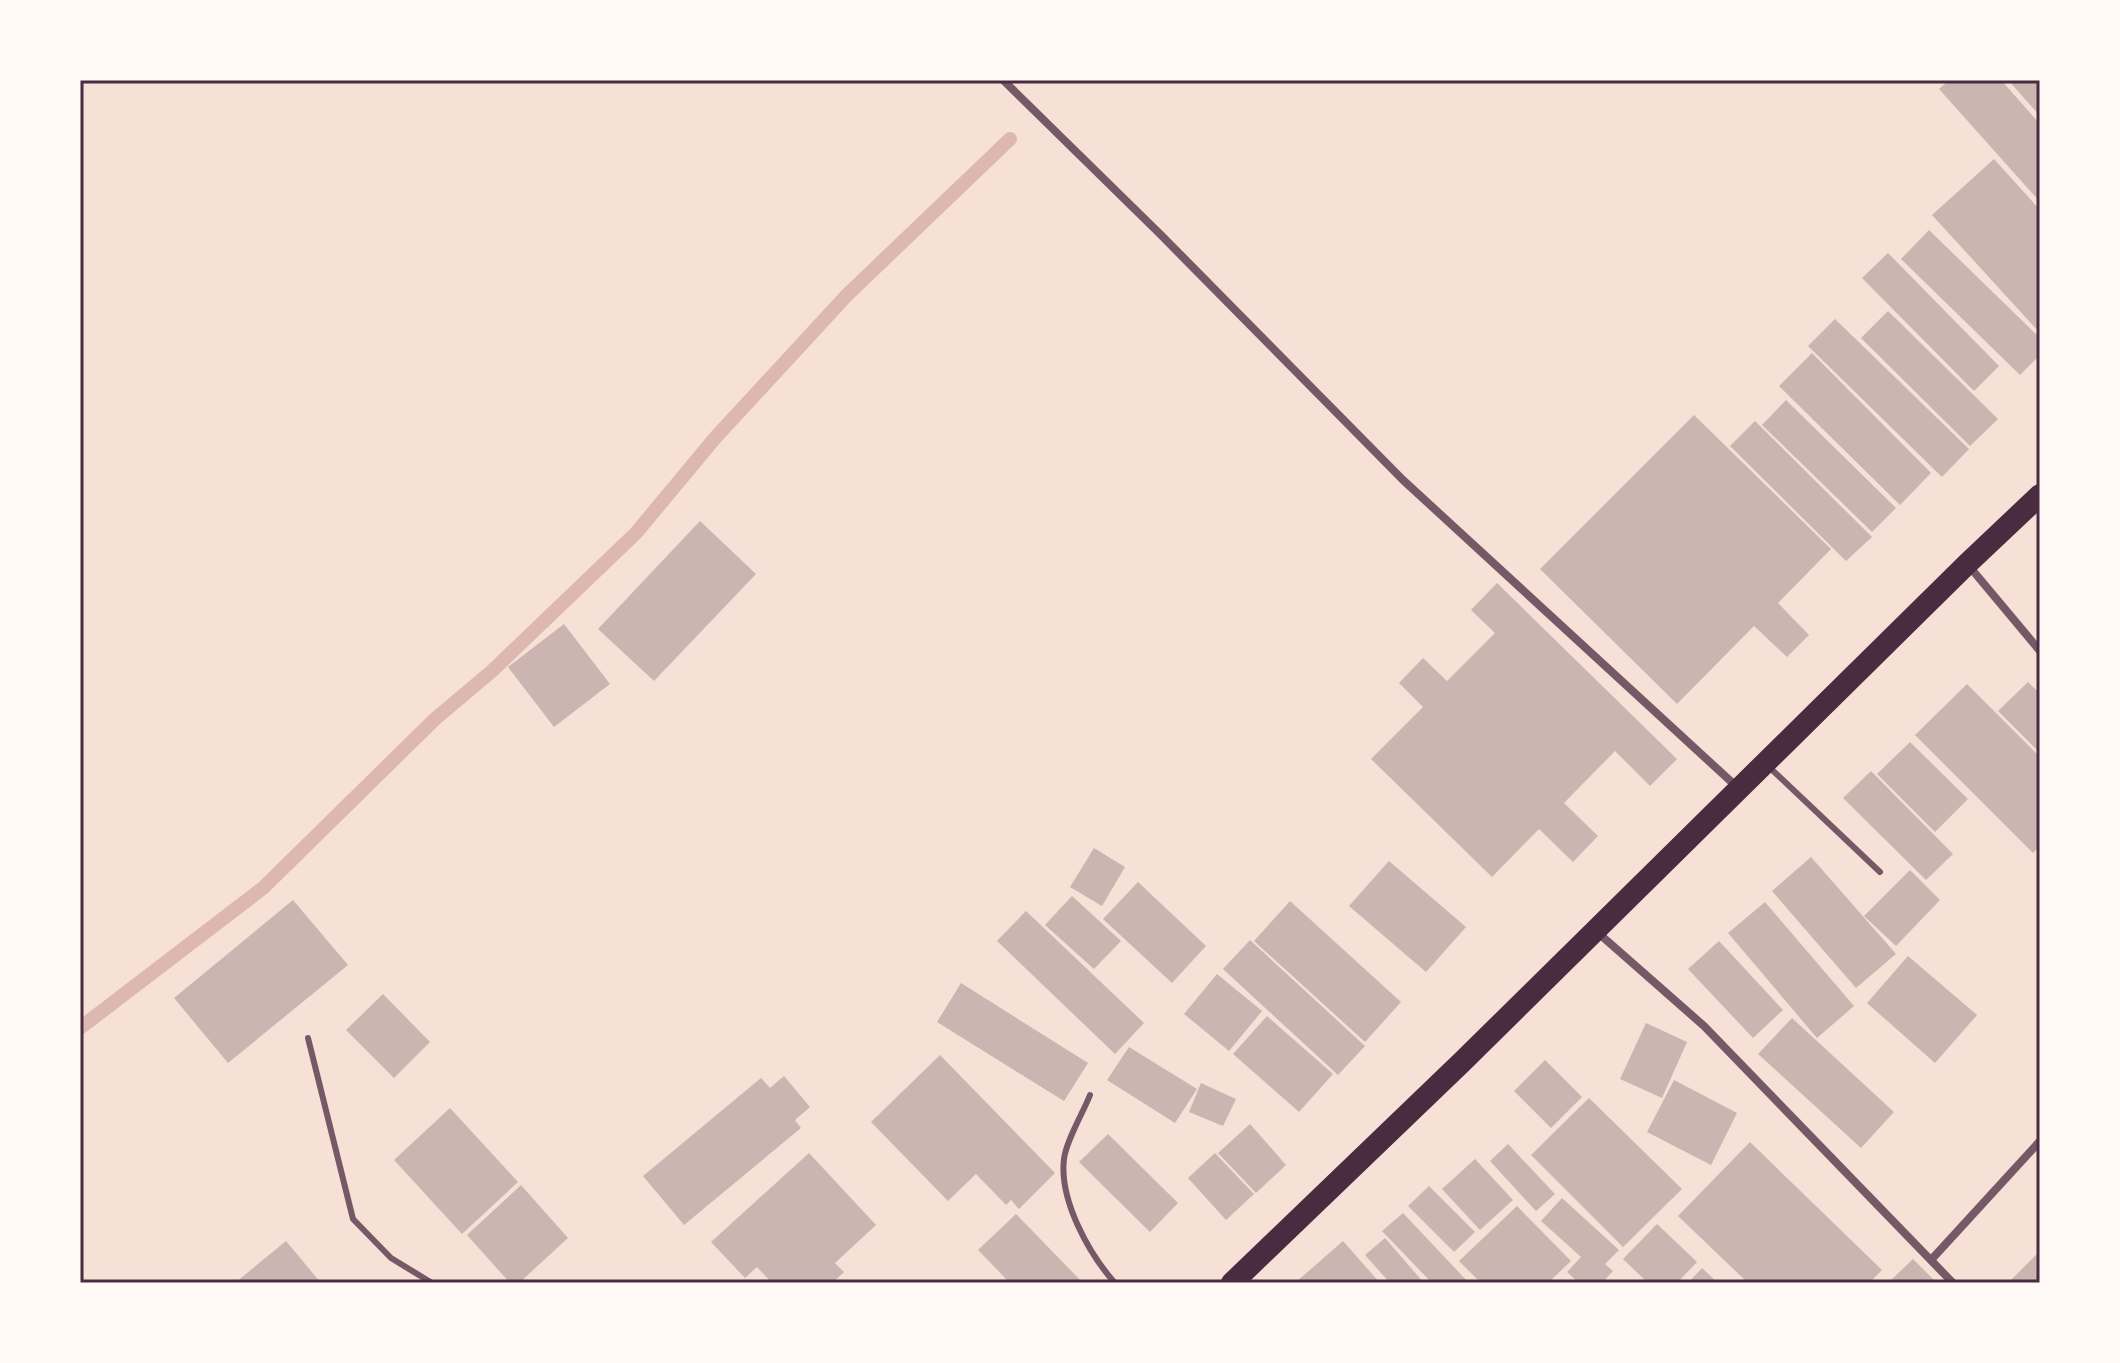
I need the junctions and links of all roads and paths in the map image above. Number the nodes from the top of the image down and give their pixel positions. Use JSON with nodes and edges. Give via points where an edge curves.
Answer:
{"nodes":[{"id":1,"x":1003,"y":80,"type":"edge"},
{"id":2,"x":2040,"y":495,"type":"edge"},
{"id":3,"x":1967,"y":564,"type":"junction"},
{"id":4,"x":2040,"y":651,"type":"edge"},
{"id":5,"x":1766,"y":764,"type":"junction"},
{"id":6,"x":1740,"y":790,"type":"junction"},
{"id":7,"x":1880,"y":872,"type":"dead end"},
{"id":8,"x":1596,"y":930,"type":"junction"},
{"id":9,"x":308,"y":1038,"type":"dead end"},
{"id":10,"x":1090,"y":1095,"type":"dead end"},
{"id":11,"x":2040,"y":1141,"type":"edge"},
{"id":12,"x":1931,"y":1260,"type":"junction"},
{"id":13,"x":432,"y":1283,"type":"edge"},
{"id":14,"x":1115,"y":1283,"type":"edge"},
{"id":15,"x":1232,"y":1283,"type":"edge"},
{"id":16,"x":1953,"y":1283,"type":"edge"}],
"edges":[{"from":1,"to":6,"type":"street","via":[[1403,480]]},
{"from":2,"to":3,"type":"highway"},
{"from":3,"to":4,"type":"street"},
{"from":3,"to":5,"type":"highway"},
{"from":5,"to":6,"type":"highway"},
{"from":5,"to":7,"type":"lane"},
{"from":6,"to":8,"type":"highway"},
{"from":8,"to":12,"type":"street","via":[[1704,1026]]},
{"from":8,"to":15,"type":"highway"},
{"from":9,"to":13,"type":"lane","via":[[353,1219],[391,1258]]},
{"from":10,"to":14,"type":"lane","via":[[1064,1158],[1066,1189],[1088,1247]]},
{"from":11,"to":12,"type":"street"},
{"from":12,"to":16,"type":"street"}]}
